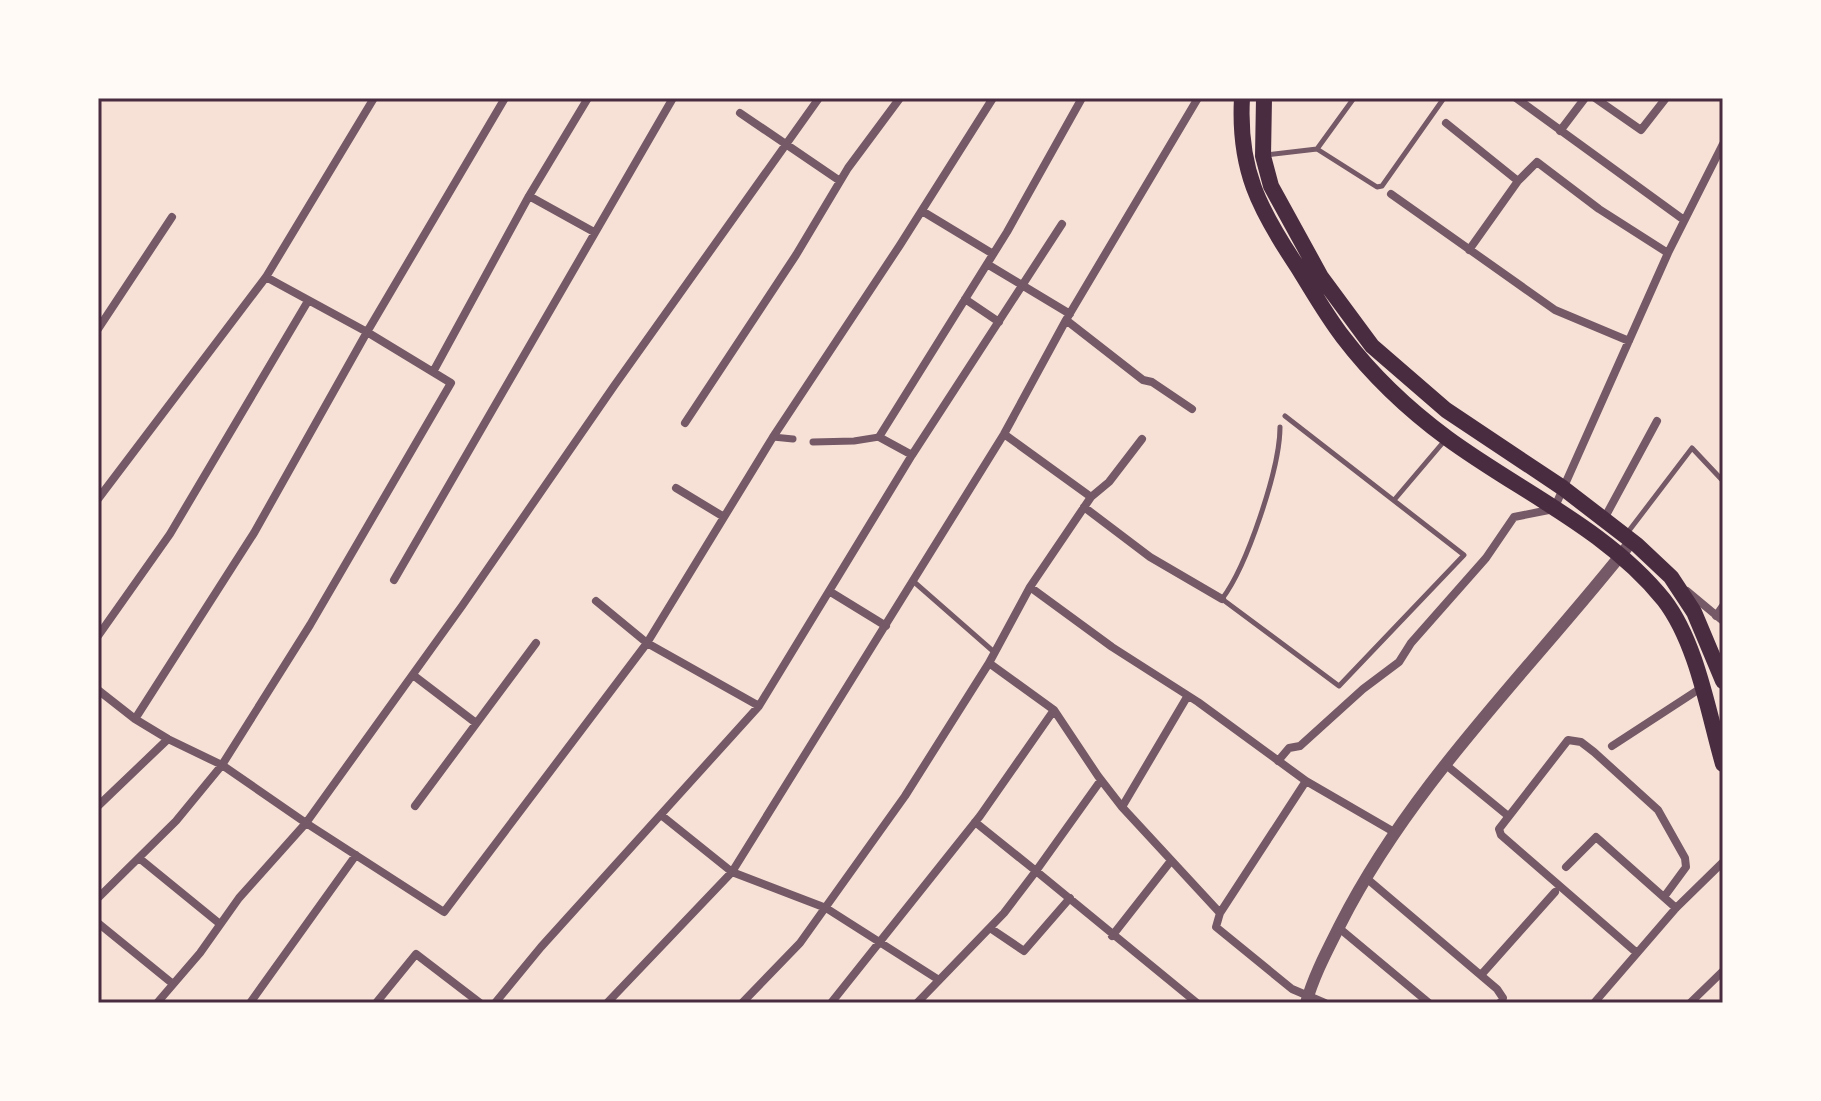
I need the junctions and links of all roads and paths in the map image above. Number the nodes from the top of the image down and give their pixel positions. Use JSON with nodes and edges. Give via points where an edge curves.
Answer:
{"nodes":[{"id":1,"x":374,"y":98,"type":"edge"},
{"id":2,"x":505,"y":98,"type":"edge"},
{"id":3,"x":588,"y":98,"type":"edge"},
{"id":4,"x":673,"y":98,"type":"edge"},
{"id":5,"x":819,"y":98,"type":"edge"},
{"id":6,"x":900,"y":98,"type":"edge"},
{"id":7,"x":993,"y":98,"type":"edge"},
{"id":8,"x":1082,"y":98,"type":"edge"},
{"id":9,"x":1198,"y":98,"type":"edge"},
{"id":10,"x":1242,"y":98,"type":"edge"},
{"id":11,"x":1264,"y":98,"type":"edge"},
{"id":12,"x":1354,"y":98,"type":"edge"},
{"id":13,"x":1444,"y":98,"type":"edge"},
{"id":14,"x":1516,"y":98,"type":"edge"},
{"id":15,"x":1585,"y":98,"type":"edge"},
{"id":16,"x":1595,"y":98,"type":"edge"},
{"id":17,"x":1666,"y":98,"type":"edge"},
{"id":18,"x":740,"y":113,"type":"dead end"},
{"id":19,"x":1446,"y":123,"type":"dead end"},
{"id":20,"x":1560,"y":131,"type":"junction"},
{"id":21,"x":1723,"y":144,"type":"edge"},
{"id":22,"x":787,"y":145,"type":"junction"},
{"id":23,"x":1317,"y":149,"type":"junction"},
{"id":24,"x":1263,"y":156,"type":"junction"},
{"id":25,"x":840,"y":181,"type":"junction"},
{"id":26,"x":1518,"y":181,"type":"junction"},
{"id":27,"x":1391,"y":194,"type":"dead end"},
{"id":28,"x":529,"y":196,"type":"junction"},
{"id":29,"x":922,"y":211,"type":"junction"},
{"id":30,"x":172,"y":217,"type":"dead end"},
{"id":31,"x":1684,"y":220,"type":"junction"},
{"id":32,"x":1062,"y":224,"type":"dead end"},
{"id":33,"x":594,"y":232,"type":"junction"},
{"id":34,"x":1469,"y":250,"type":"junction"},
{"id":35,"x":1668,"y":253,"type":"junction"},
{"id":36,"x":993,"y":254,"type":"junction"},
{"id":37,"x":987,"y":264,"type":"junction"},
{"id":38,"x":266,"y":277,"type":"junction"},
{"id":39,"x":1022,"y":285,"type":"junction"},
{"id":40,"x":965,"y":299,"type":"junction"},
{"id":41,"x":308,"y":301,"type":"junction"},
{"id":42,"x":1068,"y":317,"type":"junction"},
{"id":43,"x":999,"y":322,"type":"junction"},
{"id":44,"x":98,"y":329,"type":"edge"},
{"id":45,"x":367,"y":332,"type":"junction"},
{"id":46,"x":1629,"y":341,"type":"junction"},
{"id":47,"x":433,"y":372,"type":"junction"},
{"id":48,"x":1192,"y":409,"type":"dead end"},
{"id":49,"x":1285,"y":416,"type":"dead end"},
{"id":50,"x":1657,"y":421,"type":"dead end"},
{"id":51,"x":685,"y":423,"type":"dead end"},
{"id":52,"x":1280,"y":427,"type":"dead end"},
{"id":53,"x":1004,"y":434,"type":"junction"},
{"id":54,"x":773,"y":437,"type":"junction"},
{"id":55,"x":879,"y":437,"type":"junction"},
{"id":56,"x":1447,"y":438,"type":"junction"},
{"id":57,"x":793,"y":439,"type":"dead end"},
{"id":58,"x":1142,"y":439,"type":"dead end"},
{"id":59,"x":813,"y":442,"type":"dead end"},
{"id":60,"x":912,"y":455,"type":"junction"},
{"id":61,"x":1723,"y":481,"type":"edge"},
{"id":62,"x":676,"y":488,"type":"dead end"},
{"id":63,"x":1563,"y":488,"type":"junction"},
{"id":64,"x":1091,"y":497,"type":"junction"},
{"id":65,"x":98,"y":499,"type":"edge"},
{"id":66,"x":1395,"y":499,"type":"junction"},
{"id":67,"x":1084,"y":507,"type":"junction"},
{"id":68,"x":1554,"y":509,"type":"junction"},
{"id":69,"x":724,"y":517,"type":"junction"},
{"id":70,"x":1604,"y":519,"type":"junction"},
{"id":71,"x":1626,"y":544,"type":"junction"},
{"id":72,"x":1671,"y":577,"type":"junction"},
{"id":73,"x":394,"y":580,"type":"dead end"},
{"id":74,"x":913,"y":581,"type":"junction"},
{"id":75,"x":1030,"y":587,"type":"junction"},
{"id":76,"x":829,"y":591,"type":"junction"},
{"id":77,"x":1222,"y":599,"type":"junction"},
{"id":78,"x":596,"y":601,"type":"dead end"},
{"id":79,"x":1723,"y":606,"type":"edge"},
{"id":80,"x":1719,"y":618,"type":"edge"},
{"id":81,"x":886,"y":626,"type":"junction"},
{"id":82,"x":98,"y":636,"type":"edge"},
{"id":83,"x":536,"y":643,"type":"dead end"},
{"id":84,"x":647,"y":643,"type":"junction"},
{"id":85,"x":994,"y":652,"type":"junction"},
{"id":86,"x":989,"y":663,"type":"junction"},
{"id":87,"x":413,"y":675,"type":"junction"},
{"id":88,"x":1723,"y":681,"type":"edge"},
{"id":89,"x":1701,"y":688,"type":"junction"},
{"id":90,"x":98,"y":690,"type":"edge"},
{"id":91,"x":1187,"y":697,"type":"junction"},
{"id":92,"x":759,"y":706,"type":"junction"},
{"id":93,"x":1054,"y":710,"type":"junction"},
{"id":94,"x":135,"y":719,"type":"junction"},
{"id":95,"x":476,"y":723,"type":"junction"},
{"id":96,"x":168,"y":739,"type":"junction"},
{"id":97,"x":1612,"y":746,"type":"dead end"},
{"id":98,"x":1278,"y":761,"type":"junction"},
{"id":99,"x":1723,"y":764,"type":"edge"},
{"id":100,"x":222,"y":765,"type":"junction"},
{"id":101,"x":1446,"y":765,"type":"junction"},
{"id":102,"x":1101,"y":780,"type":"junction"},
{"id":103,"x":1306,"y":781,"type":"junction"},
{"id":104,"x":98,"y":806,"type":"edge"},
{"id":105,"x":415,"y":806,"type":"dead end"},
{"id":106,"x":1122,"y":807,"type":"junction"},
{"id":107,"x":661,"y":815,"type":"junction"},
{"id":108,"x":1507,"y":815,"type":"junction"},
{"id":109,"x":975,"y":822,"type":"junction"},
{"id":110,"x":306,"y":823,"type":"junction"},
{"id":111,"x":1394,"y":832,"type":"junction"},
{"id":112,"x":356,"y":855,"type":"junction"},
{"id":113,"x":139,"y":858,"type":"junction"},
{"id":114,"x":1170,"y":862,"type":"junction"},
{"id":115,"x":1723,"y":862,"type":"edge"},
{"id":116,"x":1566,"y":867,"type":"dead end"},
{"id":117,"x":1036,"y":871,"type":"junction"},
{"id":118,"x":732,"y":872,"type":"junction"},
{"id":119,"x":1365,"y":877,"type":"junction"},
{"id":120,"x":100,"y":891,"type":"edge"},
{"id":121,"x":1555,"y":892,"type":"dead end"},
{"id":122,"x":1664,"y":897,"type":"junction"},
{"id":123,"x":1070,"y":898,"type":"junction"},
{"id":124,"x":826,"y":908,"type":"junction"},
{"id":125,"x":1676,"y":908,"type":"junction"},
{"id":126,"x":1220,"y":913,"type":"junction"},
{"id":127,"x":98,"y":923,"type":"edge"},
{"id":128,"x":220,"y":924,"type":"junction"},
{"id":129,"x":990,"y":928,"type":"junction"},
{"id":130,"x":1339,"y":928,"type":"junction"},
{"id":131,"x":1112,"y":936,"type":"junction"},
{"id":132,"x":879,"y":943,"type":"junction"},
{"id":133,"x":1637,"y":953,"type":"junction"},
{"id":134,"x":1723,"y":971,"type":"edge"},
{"id":135,"x":1481,"y":975,"type":"junction"},
{"id":136,"x":939,"y":980,"type":"junction"},
{"id":137,"x":173,"y":984,"type":"junction"},
{"id":138,"x":1307,"y":999,"type":"edge"},
{"id":139,"x":157,"y":1003,"type":"edge"},
{"id":140,"x":250,"y":1003,"type":"edge"},
{"id":141,"x":376,"y":1003,"type":"edge"},
{"id":142,"x":480,"y":1003,"type":"edge"},
{"id":143,"x":495,"y":1003,"type":"edge"},
{"id":144,"x":607,"y":1003,"type":"edge"},
{"id":145,"x":742,"y":1003,"type":"edge"},
{"id":146,"x":831,"y":1003,"type":"edge"},
{"id":147,"x":917,"y":1003,"type":"edge"},
{"id":148,"x":1197,"y":1003,"type":"edge"},
{"id":149,"x":1325,"y":1003,"type":"edge"},
{"id":150,"x":1429,"y":1003,"type":"edge"},
{"id":151,"x":1500,"y":1003,"type":"edge"},
{"id":152,"x":1594,"y":1003,"type":"edge"},
{"id":153,"x":1690,"y":1003,"type":"edge"}],
"edges":[{"from":1,"to":38,"type":"street"},
{"from":2,"to":45,"type":"street"},
{"from":3,"to":28,"type":"street"},
{"from":4,"to":33,"type":"street"},
{"from":5,"to":22,"type":"street"},
{"from":6,"to":25,"type":"street"},
{"from":7,"to":29,"type":"street"},
{"from":8,"to":36,"type":"street"},
{"from":9,"to":42,"type":"street"},
{"from":10,"to":56,"type":"main road","via":[[1247,172],[1284,247],[1344,338],[1408,407]]},
{"from":11,"to":24,"type":"main road"},
{"from":12,"to":23,"type":"lane"},
{"from":13,"to":23,"type":"lane","via":[[1382,186]]},
{"from":14,"to":20,"type":"street"},
{"from":15,"to":20,"type":"street"},
{"from":16,"to":17,"type":"street","via":[[1641,130]]},
{"from":18,"to":22,"type":"street"},
{"from":19,"to":26,"type":"street"},
{"from":20,"to":31,"type":"street"},
{"from":21,"to":31,"type":"street"},
{"from":22,"to":25,"type":"street"},
{"from":22,"to":87,"type":"street"},
{"from":23,"to":24,"type":"lane"},
{"from":24,"to":63,"type":"main road","via":[[1271,186],[1321,277],[1372,346],[1446,410]]},
{"from":25,"to":51,"type":"street"},
{"from":26,"to":34,"type":"street"},
{"from":26,"to":35,"type":"street","via":[[1537,162]]},
{"from":27,"to":34,"type":"street"},
{"from":28,"to":33,"type":"street"},
{"from":28,"to":47,"type":"street"},
{"from":29,"to":36,"type":"street"},
{"from":29,"to":54,"type":"street"},
{"from":30,"to":44,"type":"street"},
{"from":31,"to":35,"type":"street"},
{"from":32,"to":39,"type":"street"},
{"from":33,"to":73,"type":"street"},
{"from":34,"to":46,"type":"street","via":[[1555,310]]},
{"from":35,"to":46,"type":"street"},
{"from":36,"to":37,"type":"street"},
{"from":37,"to":39,"type":"street"},
{"from":37,"to":40,"type":"street"},
{"from":38,"to":41,"type":"street"},
{"from":38,"to":65,"type":"street"},
{"from":39,"to":42,"type":"street"},
{"from":39,"to":43,"type":"street"},
{"from":40,"to":43,"type":"street"},
{"from":40,"to":55,"type":"street"},
{"from":41,"to":45,"type":"street"},
{"from":41,"to":82,"type":"street","via":[[170,534]]},
{"from":42,"to":48,"type":"street","via":[[1143,380]]},
{"from":42,"to":53,"type":"street"},
{"from":43,"to":60,"type":"street"},
{"from":45,"to":47,"type":"street"},
{"from":45,"to":94,"type":"street","via":[[254,533]]},
{"from":46,"to":63,"type":"street"},
{"from":47,"to":100,"type":"street","via":[[451,383]]},
{"from":49,"to":66,"type":"lane"},
{"from":50,"to":70,"type":"street"},
{"from":52,"to":77,"type":"lane","via":[[1268,492],[1232,586]]},
{"from":53,"to":64,"type":"street"},
{"from":53,"to":74,"type":"street"},
{"from":54,"to":57,"type":"street"},
{"from":54,"to":69,"type":"street"},
{"from":55,"to":59,"type":"street"},
{"from":55,"to":60,"type":"street"},
{"from":56,"to":66,"type":"lane"},
{"from":56,"to":68,"type":"main road"},
{"from":58,"to":64,"type":"street"},
{"from":60,"to":76,"type":"street"},
{"from":61,"to":71,"type":"lane","via":[[1692,448]]},
{"from":62,"to":69,"type":"street"},
{"from":63,"to":68,"type":"street"},
{"from":63,"to":70,"type":"main road"},
{"from":64,"to":67,"type":"street"},
{"from":66,"to":77,"type":"lane","via":[[1464,555],[1339,686]]},
{"from":67,"to":75,"type":"street"},
{"from":67,"to":77,"type":"street","via":[[1150,557]]},
{"from":68,"to":71,"type":"main road"},
{"from":68,"to":98,"type":"street","via":[[1507,523],[1486,558],[1399,662]]},
{"from":69,"to":84,"type":"street"},
{"from":70,"to":71,"type":"main road"},
{"from":71,"to":72,"type":"main road"},
{"from":71,"to":89,"type":"main road","via":[[1695,656]]},
{"from":71,"to":101,"type":"street"},
{"from":72,"to":80,"type":"street"},
{"from":72,"to":88,"type":"main road","via":[[1694,612]]},
{"from":74,"to":81,"type":"street"},
{"from":74,"to":85,"type":"lane"},
{"from":75,"to":85,"type":"street"},
{"from":75,"to":91,"type":"street"},
{"from":76,"to":81,"type":"street"},
{"from":76,"to":92,"type":"street"},
{"from":78,"to":84,"type":"street"},
{"from":79,"to":80,"type":"street"},
{"from":81,"to":118,"type":"street"},
{"from":83,"to":95,"type":"street"},
{"from":84,"to":92,"type":"street"},
{"from":84,"to":112,"type":"street","via":[[444,912]]},
{"from":85,"to":86,"type":"street"},
{"from":86,"to":93,"type":"street"},
{"from":86,"to":124,"type":"street"},
{"from":87,"to":95,"type":"street"},
{"from":87,"to":110,"type":"street"},
{"from":89,"to":97,"type":"street"},
{"from":89,"to":99,"type":"main road"},
{"from":90,"to":94,"type":"street"},
{"from":91,"to":98,"type":"street"},
{"from":91,"to":106,"type":"street"},
{"from":92,"to":107,"type":"street"},
{"from":93,"to":102,"type":"street"},
{"from":93,"to":109,"type":"street"},
{"from":94,"to":96,"type":"street"},
{"from":95,"to":105,"type":"street"},
{"from":96,"to":100,"type":"street"},
{"from":96,"to":104,"type":"street"},
{"from":98,"to":103,"type":"street"},
{"from":100,"to":110,"type":"street"},
{"from":100,"to":113,"type":"street"},
{"from":101,"to":108,"type":"street"},
{"from":101,"to":111,"type":"street"},
{"from":102,"to":106,"type":"street"},
{"from":102,"to":117,"type":"street"},
{"from":103,"to":111,"type":"street"},
{"from":103,"to":126,"type":"street"},
{"from":106,"to":114,"type":"street"},
{"from":107,"to":118,"type":"street"},
{"from":107,"to":143,"type":"street"},
{"from":108,"to":122,"type":"street","via":[[1568,740],[1581,742],[1658,810],[1685,858],[1686,867]]},
{"from":108,"to":133,"type":"street","via":[[1501,835]]},
{"from":109,"to":117,"type":"street"},
{"from":109,"to":132,"type":"street"},
{"from":110,"to":112,"type":"street"},
{"from":110,"to":128,"type":"street"},
{"from":111,"to":119,"type":"street"},
{"from":112,"to":140,"type":"street"},
{"from":113,"to":120,"type":"street"},
{"from":113,"to":128,"type":"street"},
{"from":114,"to":126,"type":"street"},
{"from":114,"to":131,"type":"street"},
{"from":115,"to":125,"type":"street"},
{"from":116,"to":122,"type":"street","via":[[1596,837]]},
{"from":117,"to":123,"type":"street"},
{"from":117,"to":129,"type":"street"},
{"from":118,"to":124,"type":"street"},
{"from":118,"to":144,"type":"street"},
{"from":119,"to":130,"type":"street"},
{"from":119,"to":135,"type":"street"},
{"from":121,"to":135,"type":"street"},
{"from":122,"to":125,"type":"street"},
{"from":123,"to":129,"type":"street","via":[[1024,951]]},
{"from":123,"to":131,"type":"street"},
{"from":124,"to":132,"type":"street"},
{"from":124,"to":145,"type":"street"},
{"from":125,"to":133,"type":"street"},
{"from":126,"to":138,"type":"street","via":[[1216,927]]},
{"from":127,"to":137,"type":"street"},
{"from":128,"to":137,"type":"street"},
{"from":129,"to":136,"type":"street"},
{"from":130,"to":138,"type":"street"},
{"from":130,"to":150,"type":"street"},
{"from":131,"to":148,"type":"street"},
{"from":132,"to":136,"type":"street"},
{"from":132,"to":146,"type":"street"},
{"from":133,"to":152,"type":"street"},
{"from":134,"to":153,"type":"street"},
{"from":135,"to":151,"type":"street","via":[[1503,998]]},
{"from":136,"to":147,"type":"street"},
{"from":137,"to":139,"type":"street"},
{"from":138,"to":149,"type":"street"},
{"from":141,"to":142,"type":"street","via":[[416,954]]}]}
